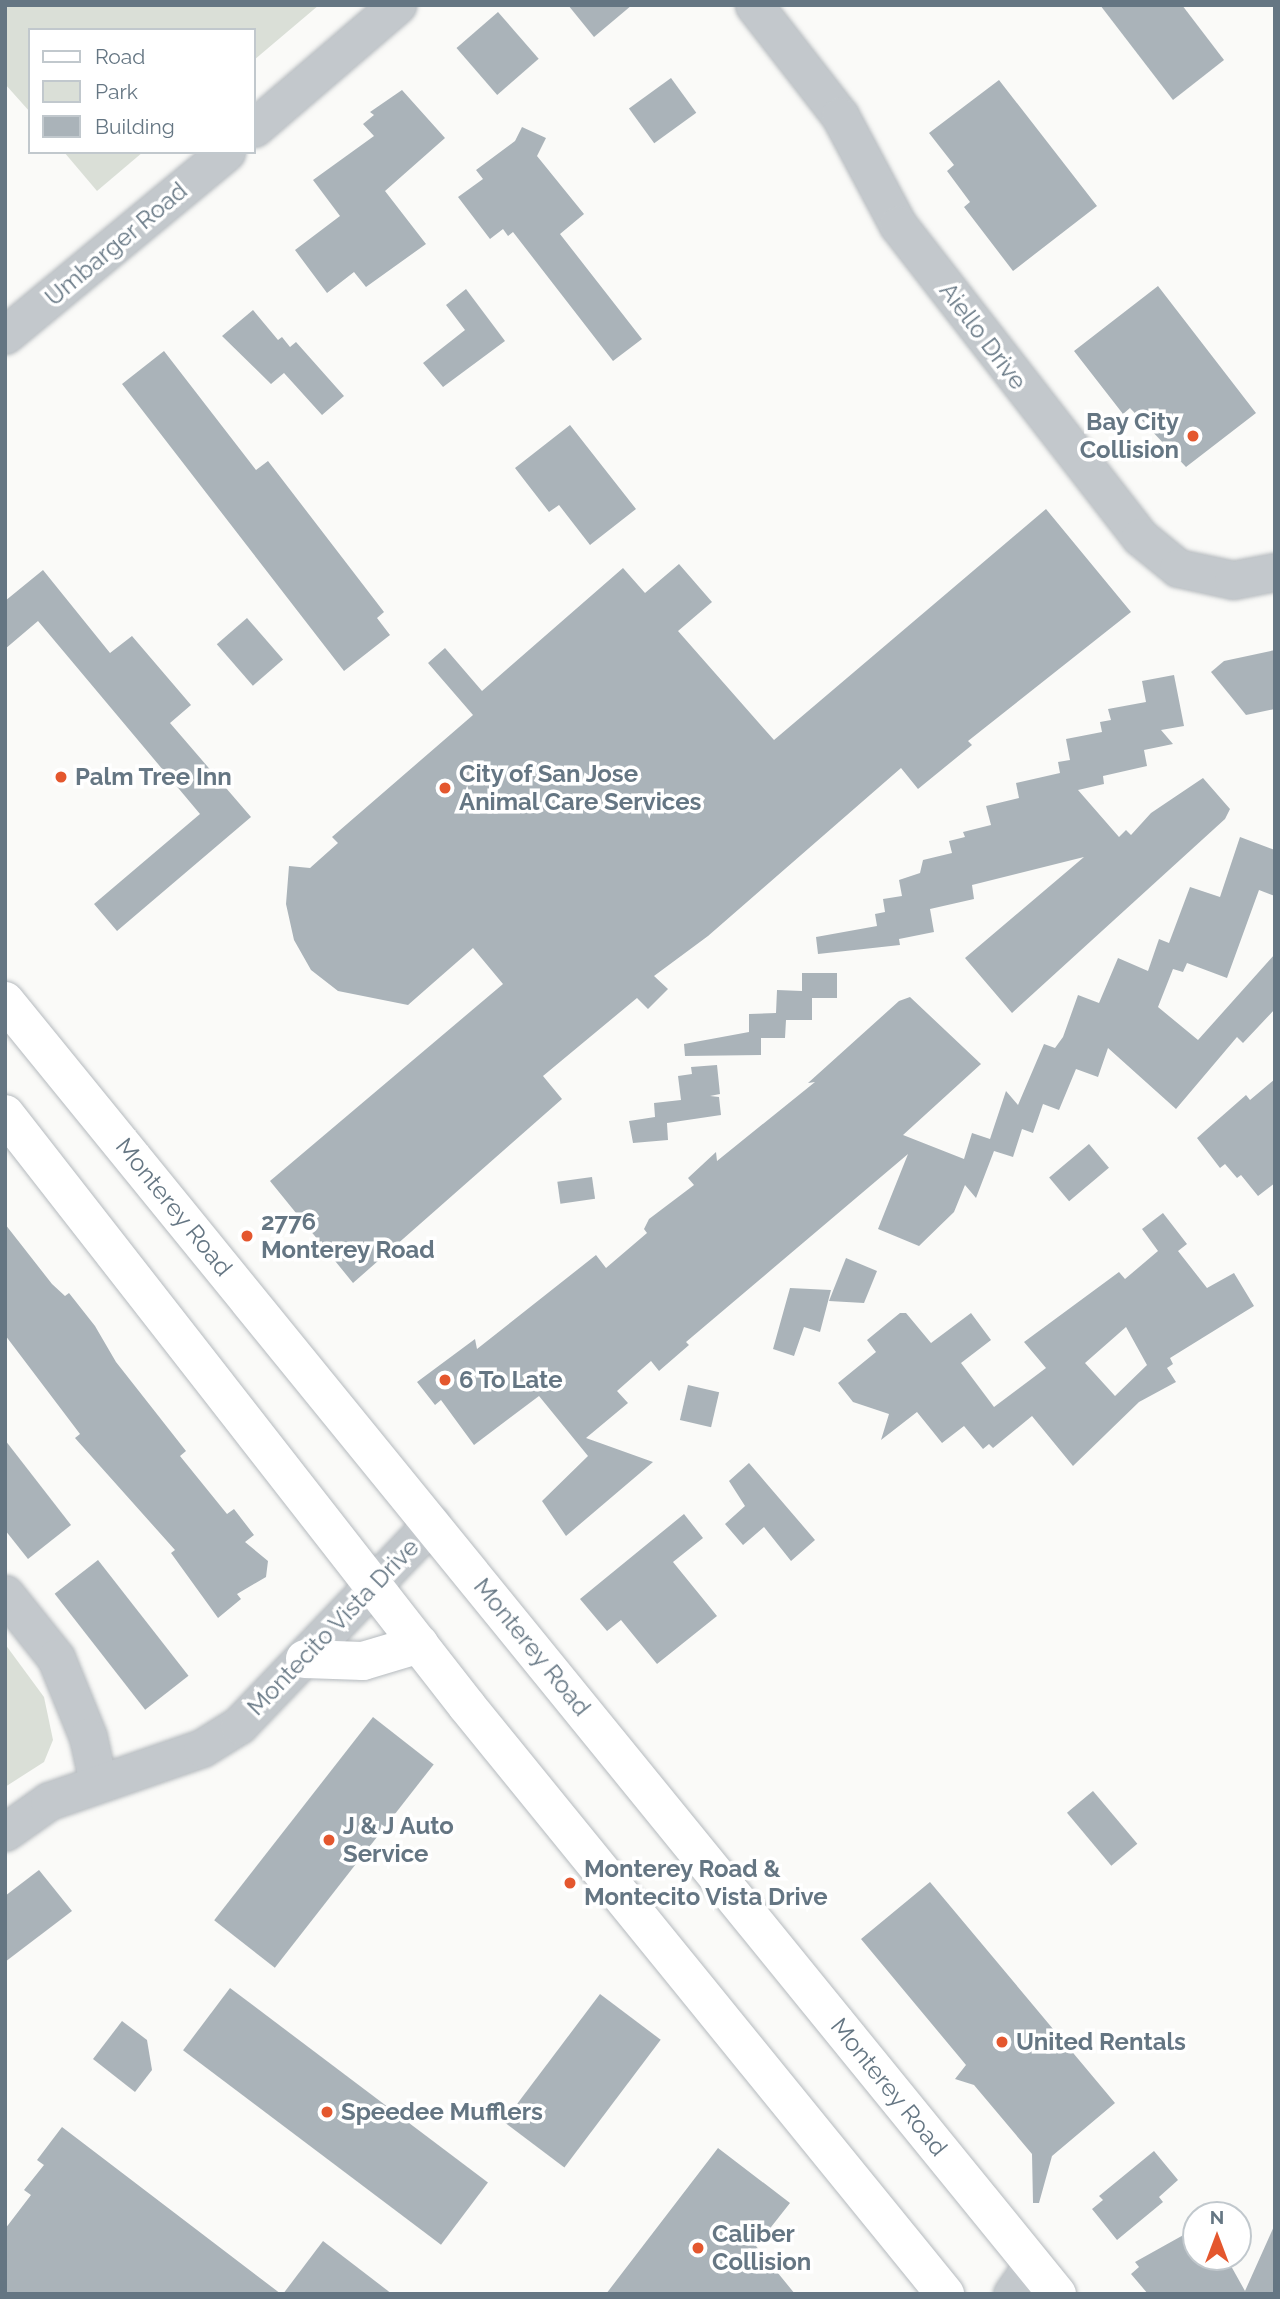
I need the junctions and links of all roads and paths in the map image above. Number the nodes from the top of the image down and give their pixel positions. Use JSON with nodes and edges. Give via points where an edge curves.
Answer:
{"nodes":[{"id":1,"x":397,"y":5,"type":"edge"},
{"id":2,"x":754,"y":5,"type":"edge"},
{"id":3,"x":256,"y":126,"type":"edge"},
{"id":4,"x":224,"y":154,"type":"edge"},
{"id":5,"x":5,"y":335,"type":"edge"},
{"id":6,"x":1275,"y":572,"type":"edge"},
{"id":7,"x":5,"y":1001,"type":"edge"},
{"id":8,"x":5,"y":1114,"type":"edge"},
{"id":9,"x":432,"y":1523,"type":"junction"},
{"id":10,"x":374,"y":1585,"type":"junction"},
{"id":11,"x":5,"y":1594,"type":"edge"},
{"id":12,"x":420,"y":1644,"type":"junction"},
{"id":13,"x":305,"y":1659,"type":"junction"},
{"id":14,"x":98,"y":1782,"type":"junction"},
{"id":15,"x":5,"y":1832,"type":"edge"},
{"id":16,"x":1022,"y":2279,"type":"edge"},
{"id":17,"x":945,"y":2294,"type":"edge"},
{"id":18,"x":1057,"y":2294,"type":"edge"}],
"edges":[{"from":1,"to":3,"type":"street"},
{"from":2,"to":6,"type":"street","name":"Aiello Drive","via":[[840,116],[898,225],[1140,537],[1178,568],[1233,580]]},
{"from":4,"to":5,"type":"street","name":"Umbarger Road"},
{"from":7,"to":9,"type":"main road","name":"Monterey Road"},
{"from":8,"to":10,"type":"main road"},
{"from":9,"to":10,"type":"street","name":"Montecito Vista Drive"},
{"from":9,"to":16,"type":"main road","name":"Monterey Road"},
{"from":10,"to":12,"type":"main road"},
{"from":10,"to":13,"type":"street","name":"Montecito Vista Drive"},
{"from":11,"to":14,"type":"street","via":[[56,1658],[88,1737]]},
{"from":12,"to":13,"type":"main road","via":[[363,1661]]},
{"from":12,"to":17,"type":"main road"},
{"from":13,"to":14,"type":"street","name":"Montecito Vista Drive","via":[[263,1705],[223,1736]]},
{"from":14,"to":15,"type":"street","name":"Montecito Vista Drive","via":[[49,1801]]},
{"from":16,"to":18,"type":"main road","name":"Monterey Road"}]}
